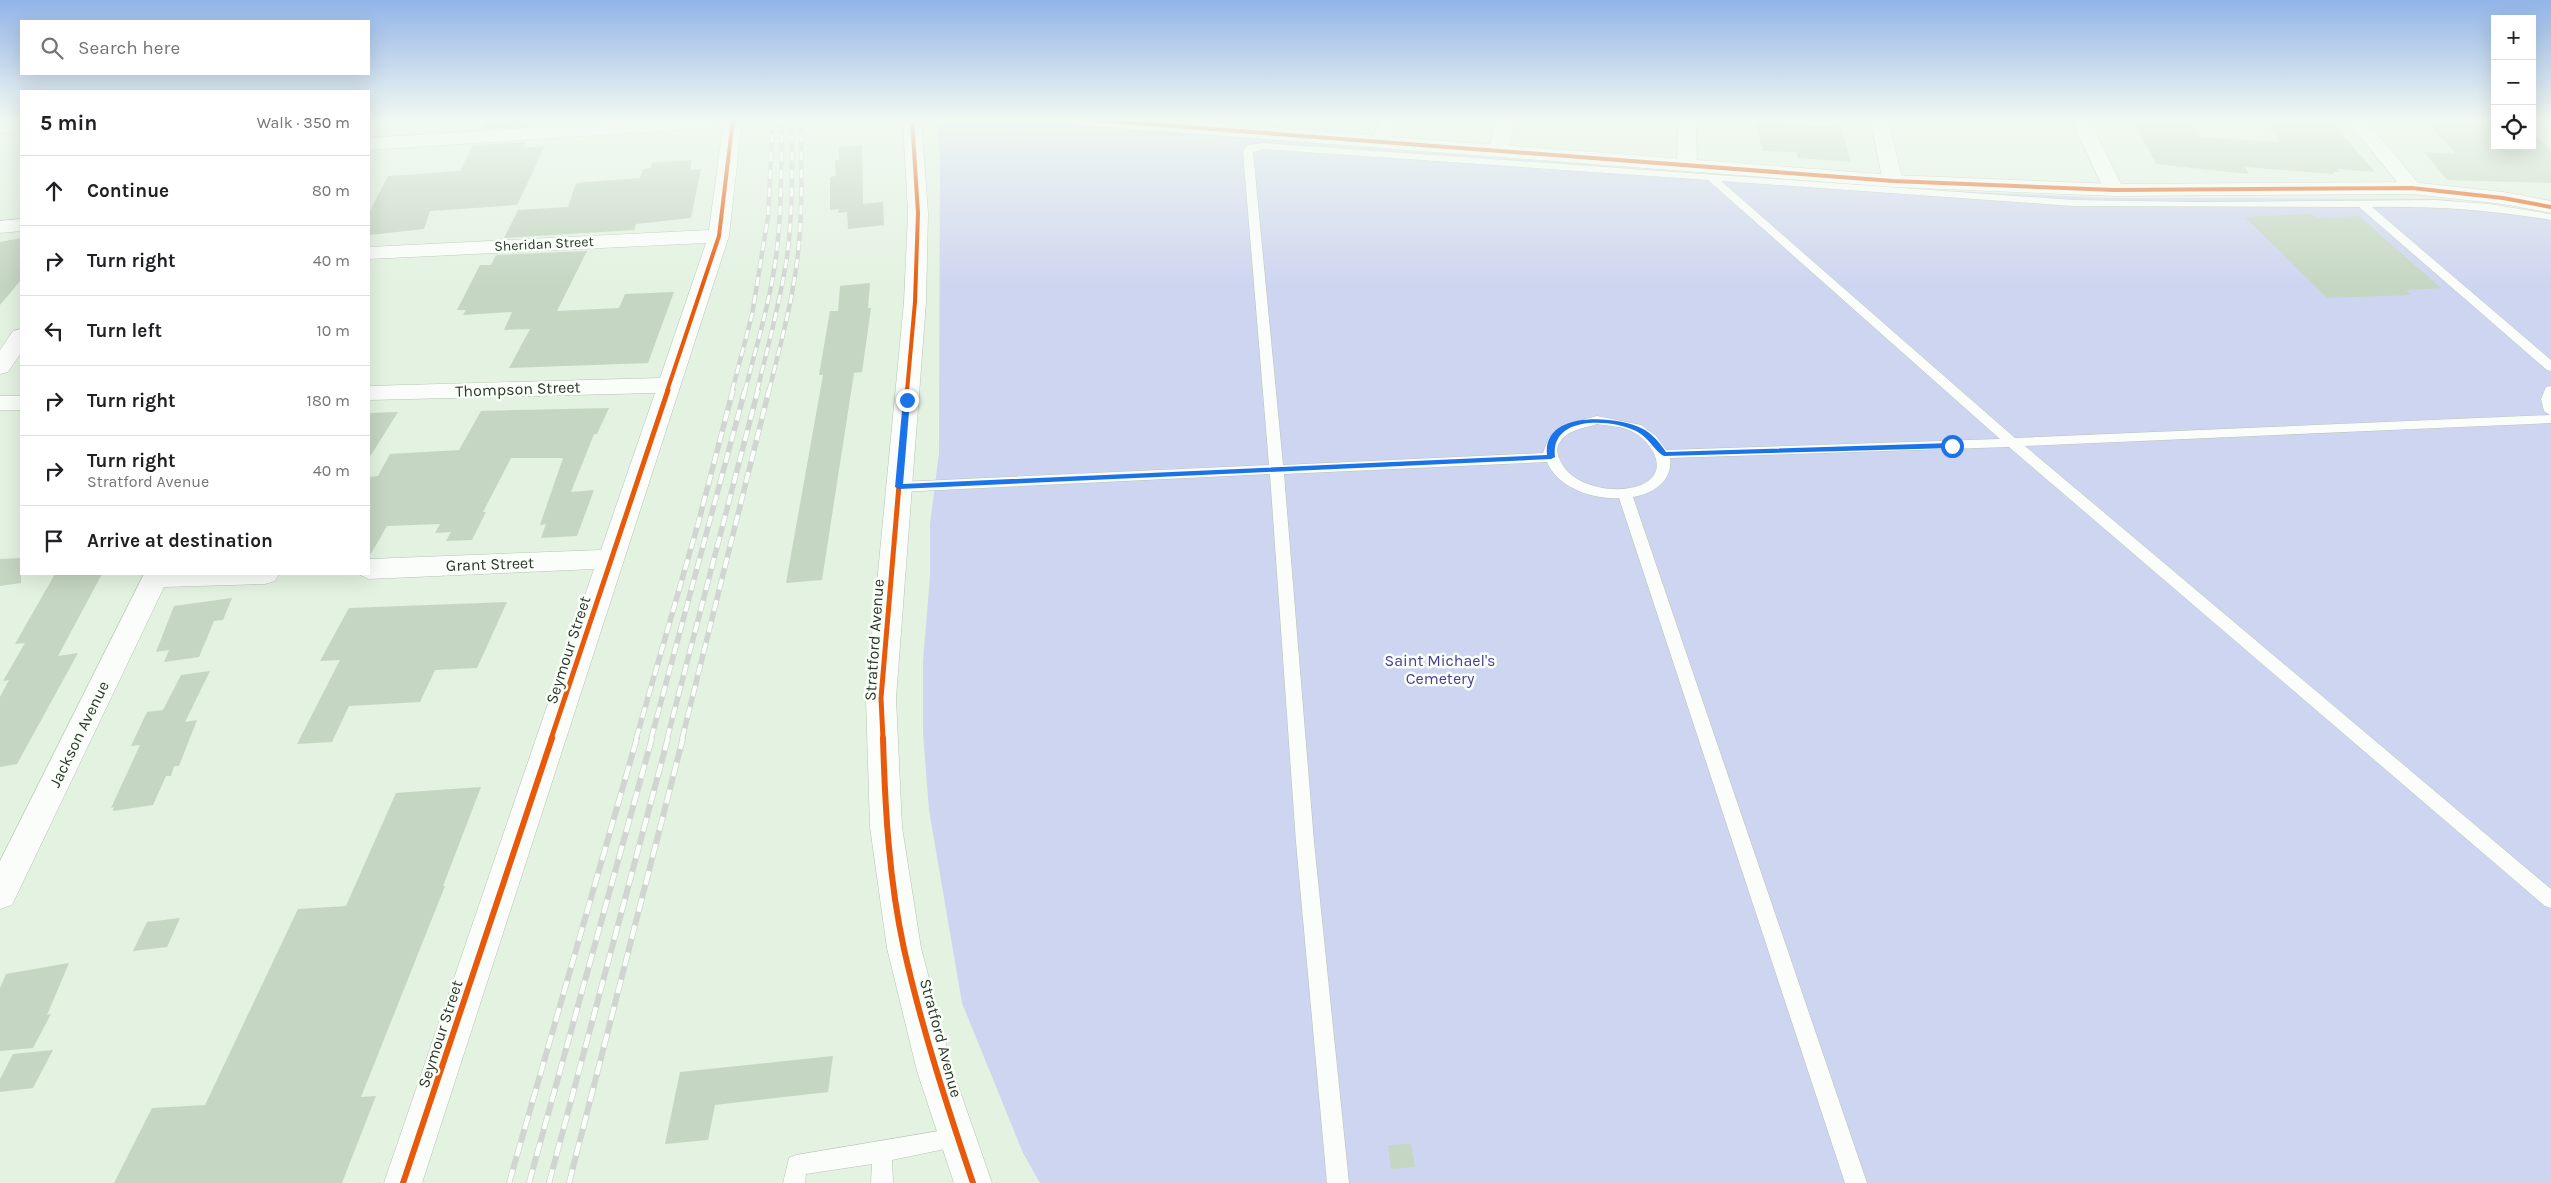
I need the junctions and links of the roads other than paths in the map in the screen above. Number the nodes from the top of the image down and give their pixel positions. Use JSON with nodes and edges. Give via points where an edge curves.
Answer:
{"nodes":[{"id":1,"x":726,"y":174,"type":"edge"},
{"id":2,"x":915,"y":174,"type":"edge"},
{"id":3,"x":1250,"y":174,"type":"edge"},
{"id":4,"x":1649,"y":174,"type":"edge"},
{"id":5,"x":1800,"y":174,"type":"edge"},
{"id":6,"x":1891,"y":174,"type":"edge"},
{"id":7,"x":2106,"y":174,"type":"edge"},
{"id":8,"x":2400,"y":174,"type":"edge"},
{"id":9,"x":1712,"y":179,"type":"junction"},
{"id":10,"x":1893,"y":181,"type":"junction"},
{"id":11,"x":2412,"y":188,"type":"junction"},
{"id":12,"x":2114,"y":190,"type":"junction"},
{"id":13,"x":2361,"y":203,"type":"junction"},
{"id":14,"x":2551,"y":207,"type":"edge"},
{"id":15,"x":2551,"y":217,"type":"edge"},
{"id":16,"x":20,"y":225,"type":"edge"},
{"id":17,"x":0,"y":227,"type":"edge"},
{"id":18,"x":719,"y":236,"type":"junction"},
{"id":19,"x":370,"y":253,"type":"edge"},
{"id":20,"x":20,"y":337,"type":"edge"},
{"id":21,"x":0,"y":367,"type":"edge"},
{"id":22,"x":2551,"y":367,"type":"edge"},
{"id":23,"x":668,"y":384,"type":"junction"},
{"id":24,"x":2551,"y":390,"type":"edge"},
{"id":25,"x":370,"y":393,"type":"edge"},
{"id":26,"x":20,"y":403,"type":"edge"},
{"id":27,"x":0,"y":404,"type":"edge"},
{"id":28,"x":2551,"y":410,"type":"edge"},
{"id":29,"x":2551,"y":419,"type":"edge"},
{"id":30,"x":2013,"y":443,"type":"junction"},
{"id":31,"x":1664,"y":454,"type":"junction"},
{"id":32,"x":1551,"y":457,"type":"junction"},
{"id":33,"x":1276,"y":468,"type":"junction"},
{"id":34,"x":899,"y":487,"type":"junction"},
{"id":35,"x":1625,"y":495,"type":"junction"},
{"id":36,"x":611,"y":559,"type":"junction"},
{"id":37,"x":370,"y":570,"type":"edge"},
{"id":38,"x":210,"y":575,"type":"edge"},
{"id":39,"x":156,"y":576,"type":"edge"},
{"id":40,"x":0,"y":895,"type":"edge"},
{"id":41,"x":2551,"y":900,"type":"edge"},
{"id":42,"x":957,"y":1138,"type":"junction"},
{"id":43,"x":882,"y":1152,"type":"junction"},
{"id":44,"x":403,"y":1183,"type":"edge"},
{"id":45,"x":794,"y":1183,"type":"edge"},
{"id":46,"x":882,"y":1183,"type":"edge"},
{"id":47,"x":973,"y":1183,"type":"edge"},
{"id":48,"x":1338,"y":1183,"type":"edge"},
{"id":49,"x":1856,"y":1183,"type":"edge"}],
"edges":[{"from":1,"to":18,"type":"street","name":"Seymour Street"},
{"from":2,"to":34,"type":"street","name":"Stratford Avenue","via":[[918,213],[915,302]]},
{"from":3,"to":33,"type":"lane"},
{"from":4,"to":9,"type":"lane"},
{"from":5,"to":10,"type":"street"},
{"from":6,"to":10,"type":"street"},
{"from":7,"to":12,"type":"street"},
{"from":8,"to":11,"type":"street"},
{"from":9,"to":13,"type":"lane","via":[[2073,203]]},
{"from":9,"to":30,"type":"lane"},
{"from":10,"to":12,"type":"street"},
{"from":11,"to":12,"type":"street"},
{"from":11,"to":14,"type":"street"},
{"from":13,"to":15,"type":"lane","via":[[2435,203]]},
{"from":13,"to":22,"type":"lane"},
{"from":16,"to":17,"type":"street"},
{"from":18,"to":19,"type":"street","name":"Sheridan Street"},
{"from":18,"to":23,"type":"street","name":"Seymour Street"},
{"from":20,"to":21,"type":"street"},
{"from":23,"to":25,"type":"street","name":"Thompson Street"},
{"from":23,"to":36,"type":"street","name":"Seymour Street"},
{"from":24,"to":28,"type":"lane","via":[[2547,399]]},
{"from":26,"to":27,"type":"street"},
{"from":29,"to":30,"type":"lane"},
{"from":30,"to":31,"type":"lane"},
{"from":30,"to":41,"type":"lane"},
{"from":31,"to":32,"type":"lane","via":[[1655,441],[1640,430],[1621,423],[1597,420],[1575,423],[1558,432],[1550,446]]},
{"from":31,"to":35,"type":"lane","via":[[1665,467],[1659,480],[1645,490]]},
{"from":32,"to":33,"type":"lane"},
{"from":32,"to":35,"type":"lane","via":[[1562,476],[1580,487],[1602,494]]},
{"from":33,"to":34,"type":"lane"},
{"from":33,"to":48,"type":"lane","via":[[1304,842]]},
{"from":34,"to":42,"type":"street","name":"Stratford Avenue","via":[[881,698],[886,827],[904,948],[935,1071]]},
{"from":35,"to":49,"type":"lane"},
{"from":36,"to":37,"type":"street","name":"Grant Street"},
{"from":36,"to":44,"type":"street","name":"Seymour Street"},
{"from":38,"to":39,"type":"street"},
{"from":39,"to":40,"type":"street","name":"Jackson Avenue"},
{"from":42,"to":43,"type":"lane"},
{"from":42,"to":47,"type":"street","name":"Stratford Avenue"},
{"from":43,"to":45,"type":"lane","via":[[796,1165]]},
{"from":43,"to":46,"type":"lane"}]}
